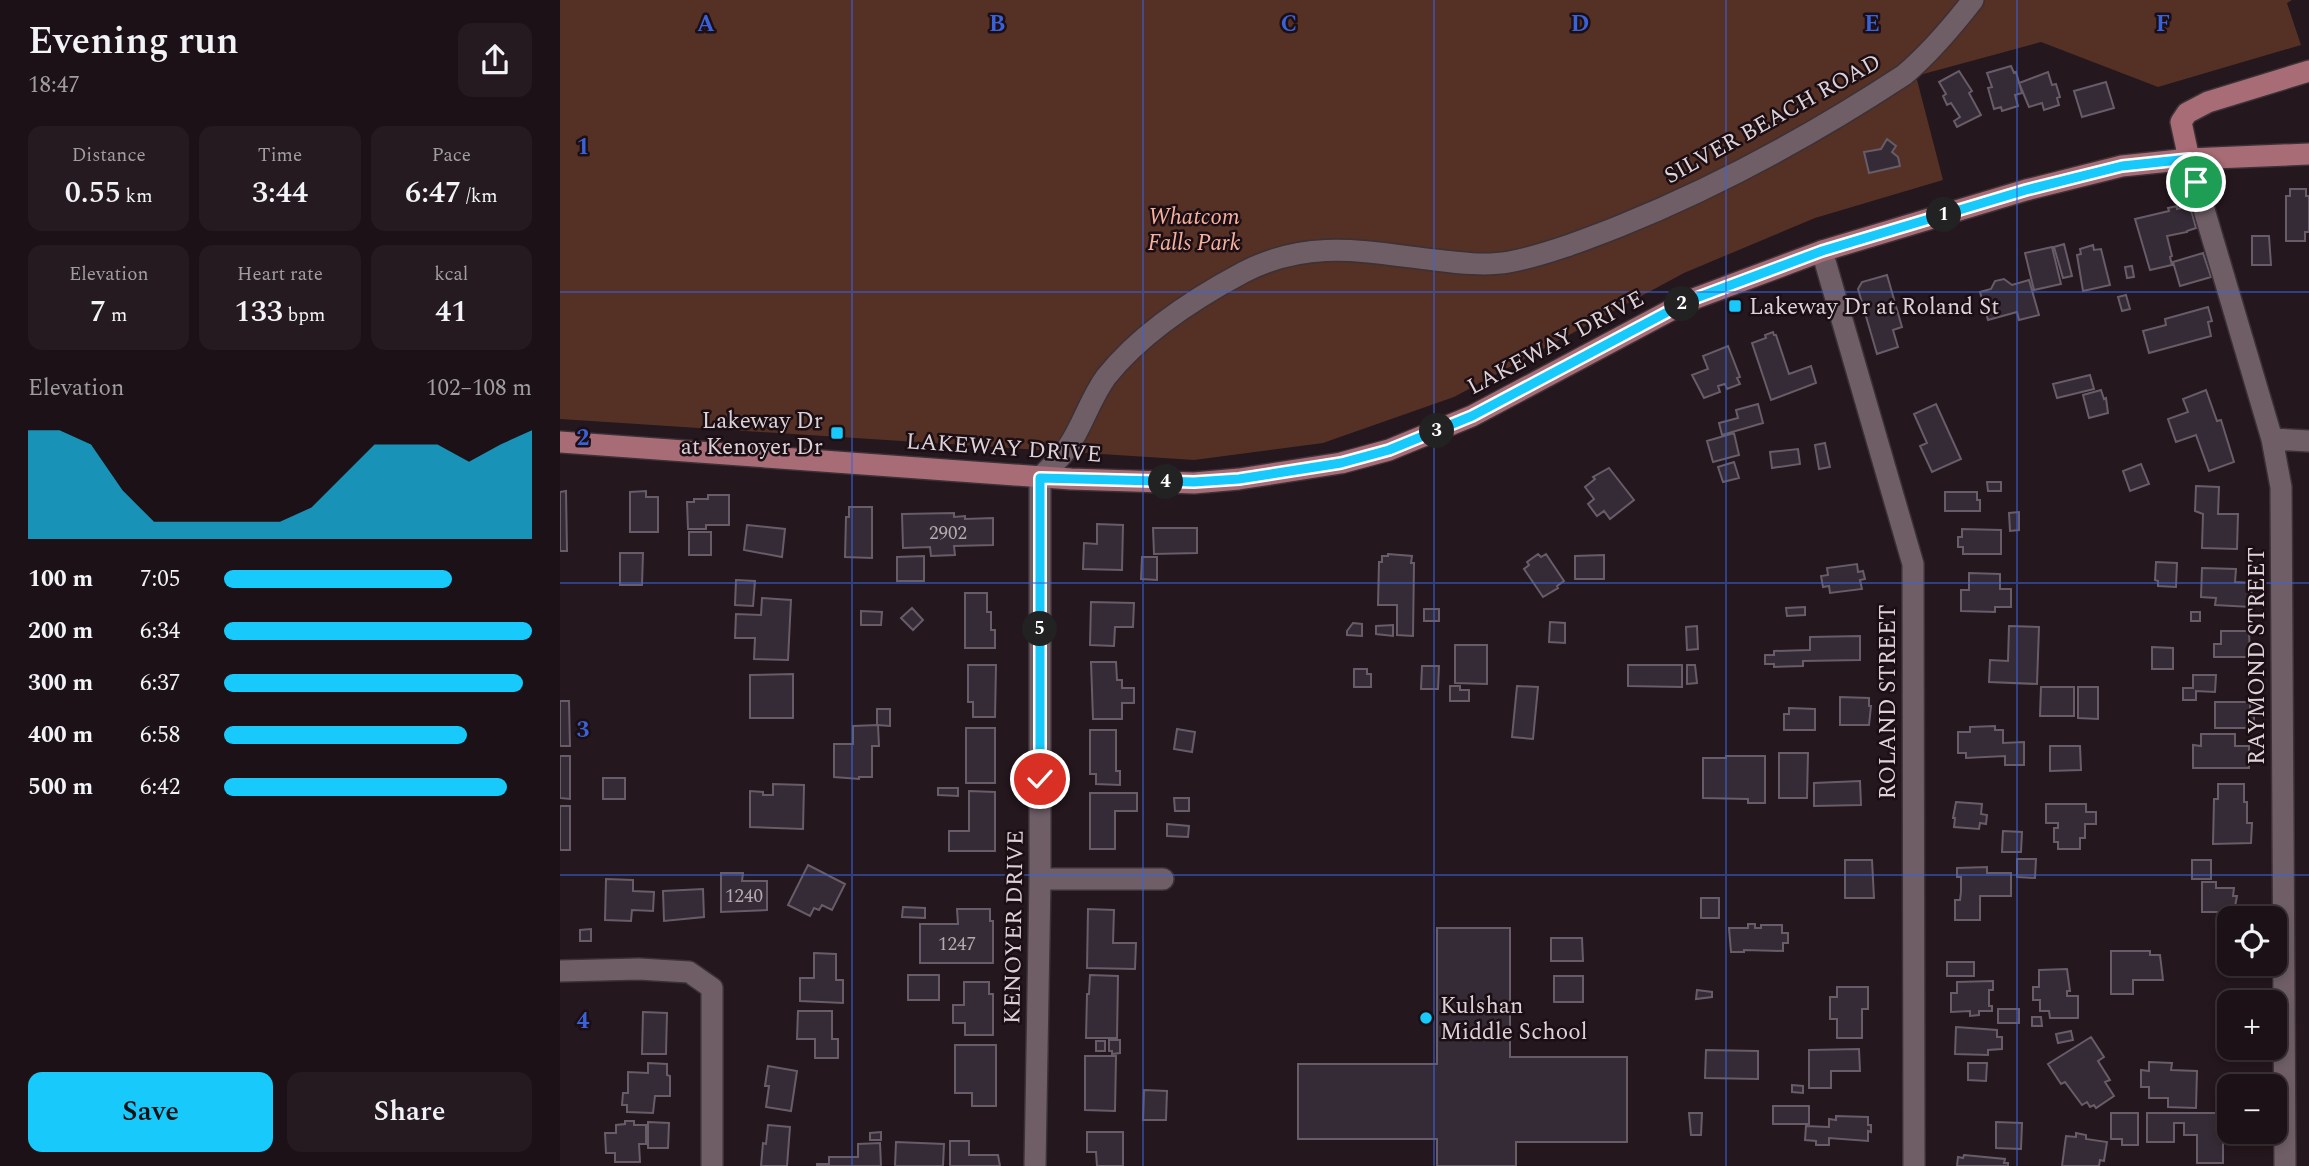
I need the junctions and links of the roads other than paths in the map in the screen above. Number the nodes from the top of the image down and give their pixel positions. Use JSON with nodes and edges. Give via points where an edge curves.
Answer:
{"nodes":[{"id":1,"x":1973,"y":0,"type":"edge"},
{"id":2,"x":2309,"y":71,"type":"edge"},
{"id":3,"x":2309,"y":154,"type":"edge"},
{"id":4,"x":2189,"y":159,"type":"junction"},
{"id":5,"x":1822,"y":251,"type":"junction"},
{"id":6,"x":2272,"y":439,"type":"junction"},
{"id":7,"x":2309,"y":441,"type":"edge"},
{"id":8,"x":560,"y":442,"type":"edge"},
{"id":9,"x":1040,"y":478,"type":"junction"},
{"id":10,"x":1040,"y":879,"type":"junction"},
{"id":11,"x":1164,"y":879,"type":"dead end"},
{"id":12,"x":560,"y":971,"type":"edge"},
{"id":13,"x":712,"y":1166,"type":"edge"},
{"id":14,"x":1035,"y":1166,"type":"edge"},
{"id":15,"x":1914,"y":1166,"type":"edge"},
{"id":16,"x":2285,"y":1166,"type":"edge"}],
"edges":[{"from":1,"to":9,"type":"street","name":"SILVER BEACH ROAD","via":[[1924,58],[1882,89],[1715,185],[1592,237],[1507,262],[1451,262],[1314,249],[1245,272],[1165,322],[1133,348],[1091,400],[1069,447]]},
{"from":2,"to":4,"type":"main road","via":[[2208,102],[2187,113],[2181,122]]},
{"from":3,"to":4,"type":"main road","name":"LAKEWAY DRIVE"},
{"from":4,"to":5,"type":"main road","name":"LAKEWAY DRIVE","via":[[2122,166],[2026,190]]},
{"from":4,"to":6,"type":"street","name":"RAYMOND STREET"},
{"from":5,"to":9,"type":"main road","name":"LAKEWAY DRIVE","via":[[1688,301],[1472,416],[1389,450],[1341,463],[1239,479]]},
{"from":5,"to":15,"type":"street","name":"ROLAND STREET","via":[[1913,564]]},
{"from":6,"to":7,"type":"street"},
{"from":6,"to":16,"type":"street","name":"RAYMOND STREET","via":[[2281,488]]},
{"from":8,"to":9,"type":"main road","name":"LAKEWAY DRIVE"},
{"from":9,"to":10,"type":"street","name":"KENOYER DRIVE"},
{"from":10,"to":11,"type":"street"},
{"from":10,"to":14,"type":"street","name":"KENOYER DRIVE"},
{"from":12,"to":13,"type":"street","via":[[689,972],[712,988]]}]}
